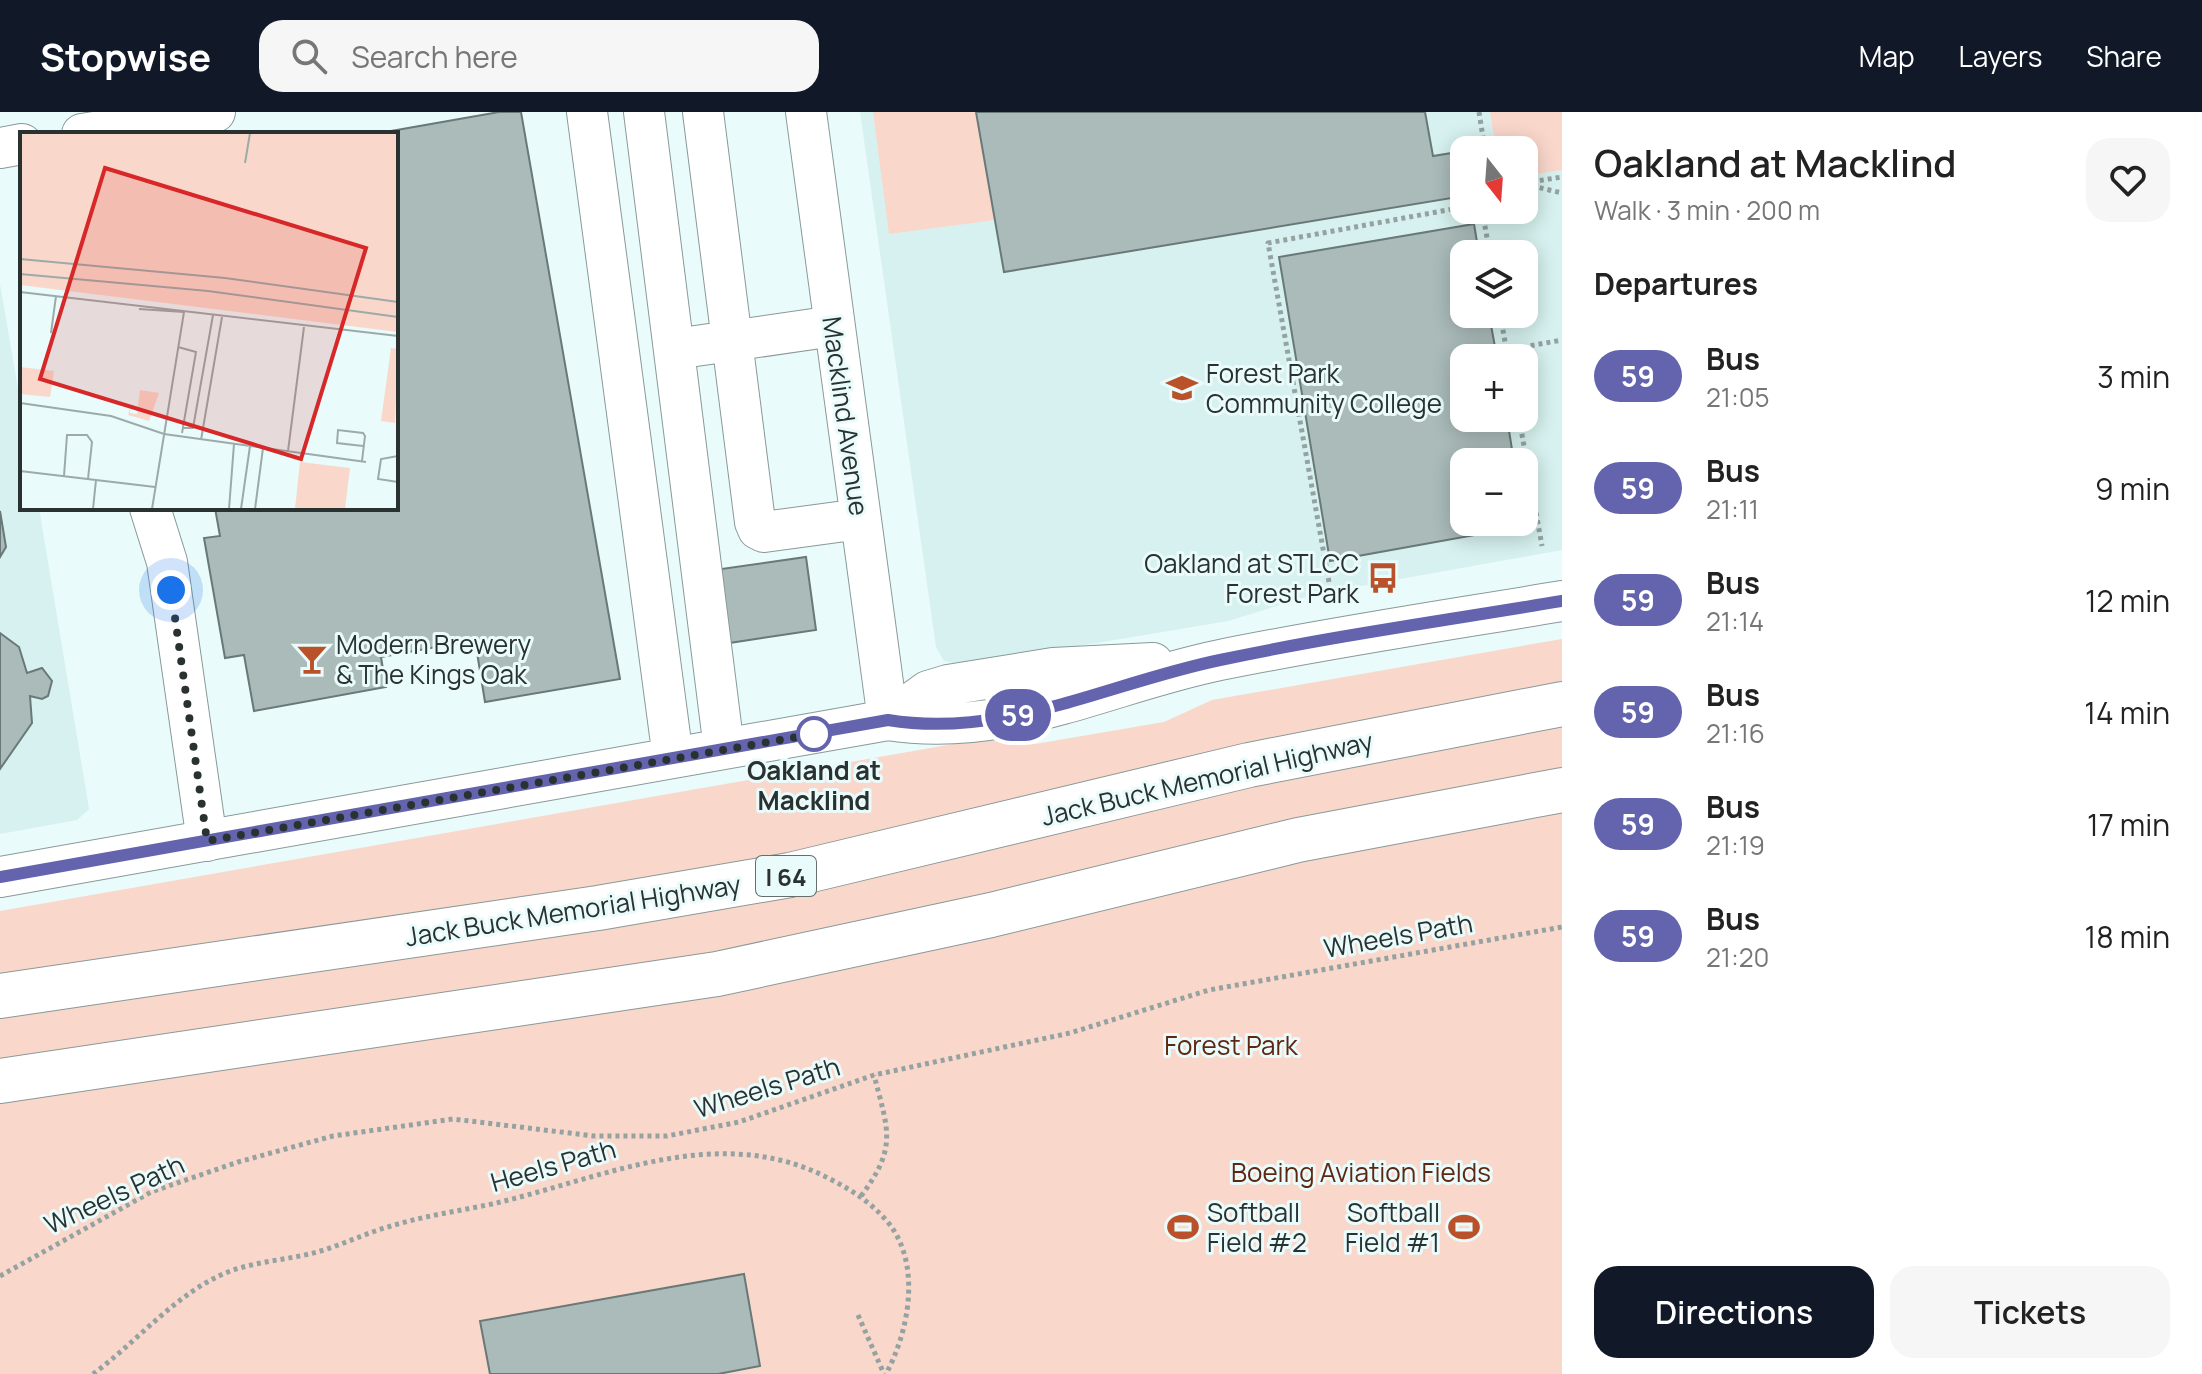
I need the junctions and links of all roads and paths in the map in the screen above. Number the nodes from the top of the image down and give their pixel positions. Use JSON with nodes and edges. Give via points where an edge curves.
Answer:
{"nodes":[{"id":1,"x":215,"y":112,"type":"edge"},
{"id":2,"x":587,"y":112,"type":"edge"},
{"id":3,"x":644,"y":112,"type":"edge"},
{"id":4,"x":703,"y":112,"type":"edge"},
{"id":5,"x":806,"y":112,"type":"edge"},
{"id":6,"x":1479,"y":112,"type":"edge"},
{"id":7,"x":95,"y":132,"type":"edge"},
{"id":8,"x":1483,"y":136,"type":"edge"},
{"id":9,"x":20,"y":144,"type":"edge"},
{"id":10,"x":0,"y":148,"type":"edge"},
{"id":11,"x":1562,"y":177,"type":"edge"},
{"id":12,"x":1538,"y":181,"type":"edge"},
{"id":13,"x":1538,"y":187,"type":"edge"},
{"id":14,"x":1562,"y":193,"type":"edge"},
{"id":15,"x":1450,"y":210,"type":"edge"},
{"id":16,"x":834,"y":326,"type":"junction"},
{"id":17,"x":734,"y":340,"type":"junction"},
{"id":18,"x":1562,"y":340,"type":"edge"},
{"id":19,"x":1538,"y":344,"type":"edge"},
{"id":20,"x":675,"y":349,"type":"junction"},
{"id":21,"x":1522,"y":432,"type":"edge"},
{"id":22,"x":151,"y":510,"type":"edge"},
{"id":23,"x":860,"y":519,"type":"junction"},
{"id":24,"x":1542,"y":546,"type":"dead end"},
{"id":25,"x":1329,"y":582,"type":"dead end"},
{"id":26,"x":1562,"y":601,"type":"edge"},
{"id":27,"x":1562,"y":704,"type":"edge"},
{"id":28,"x":888,"y":720,"type":"junction"},
{"id":29,"x":724,"y":749,"type":"junction"},
{"id":30,"x":673,"y":758,"type":"junction"},
{"id":31,"x":1562,"y":790,"type":"edge"},
{"id":32,"x":207,"y":841,"type":"junction"},
{"id":33,"x":0,"y":877,"type":"edge"},
{"id":34,"x":1562,"y":927,"type":"edge"},
{"id":35,"x":0,"y":996,"type":"edge"},
{"id":36,"x":874,"y":1075,"type":"junction"},
{"id":37,"x":0,"y":1081,"type":"edge"},
{"id":38,"x":861,"y":1196,"type":"junction"},
{"id":39,"x":0,"y":1276,"type":"edge"},
{"id":40,"x":858,"y":1315,"type":"dead end"},
{"id":41,"x":93,"y":1374,"type":"edge"},
{"id":42,"x":885,"y":1374,"type":"edge"}],
"edges":[{"from":1,"to":7,"type":"street"},
{"from":2,"to":30,"type":"street"},
{"from":3,"to":20,"type":"street"},
{"from":4,"to":17,"type":"street"},
{"from":5,"to":16,"type":"street","name":"Macklind Avenue"},
{"from":6,"to":8,"type":"path"},
{"from":9,"to":10,"type":"street"},
{"from":11,"to":12,"type":"path"},
{"from":13,"to":14,"type":"path"},
{"from":15,"to":25,"type":"path","via":[[1268,243]]},
{"from":16,"to":17,"type":"street"},
{"from":16,"to":23,"type":"street","name":"Macklind Avenue"},
{"from":17,"to":20,"type":"street"},
{"from":17,"to":23,"type":"street","via":[[758,529]]},
{"from":18,"to":19,"type":"path"},
{"from":20,"to":29,"type":"street","via":[[679,415]]},
{"from":21,"to":24,"type":"path"},
{"from":22,"to":32,"type":"street","via":[[167,562]]},
{"from":23,"to":28,"type":"street","name":"Macklind Avenue"},
{"from":26,"to":28,"type":"street","via":[[1217,660],[1029,713],[934,727]]},
{"from":27,"to":35,"type":"highway","name":"Jack Buck Memorial Highway","number":"I 64","via":[[1235,768],[790,875]]},
{"from":28,"to":29,"type":"street"},
{"from":29,"to":30,"type":"street"},
{"from":30,"to":32,"type":"street"},
{"from":31,"to":37,"type":"highway","via":[[1298,840],[717,974]]},
{"from":32,"to":33,"type":"street"},
{"from":34,"to":36,"type":"path","name":"Wheels Path","via":[[1249,981],[1035,1042]]},
{"from":36,"to":38,"type":"path","via":[[889,1141]]},
{"from":36,"to":39,"type":"path","name":"Wheels Path","via":[[739,1122],[667,1136],[594,1136],[453,1119],[333,1136],[151,1192]]},
{"from":38,"to":41,"type":"path","name":"Heels Path","via":[[778,1159],[716,1153],[653,1159],[225,1273],[189,1295]]},
{"from":38,"to":42,"type":"path","name":"Heels Path","via":[[897,1234],[907,1272],[904,1330]]},
{"from":40,"to":42,"type":"path"}]}
